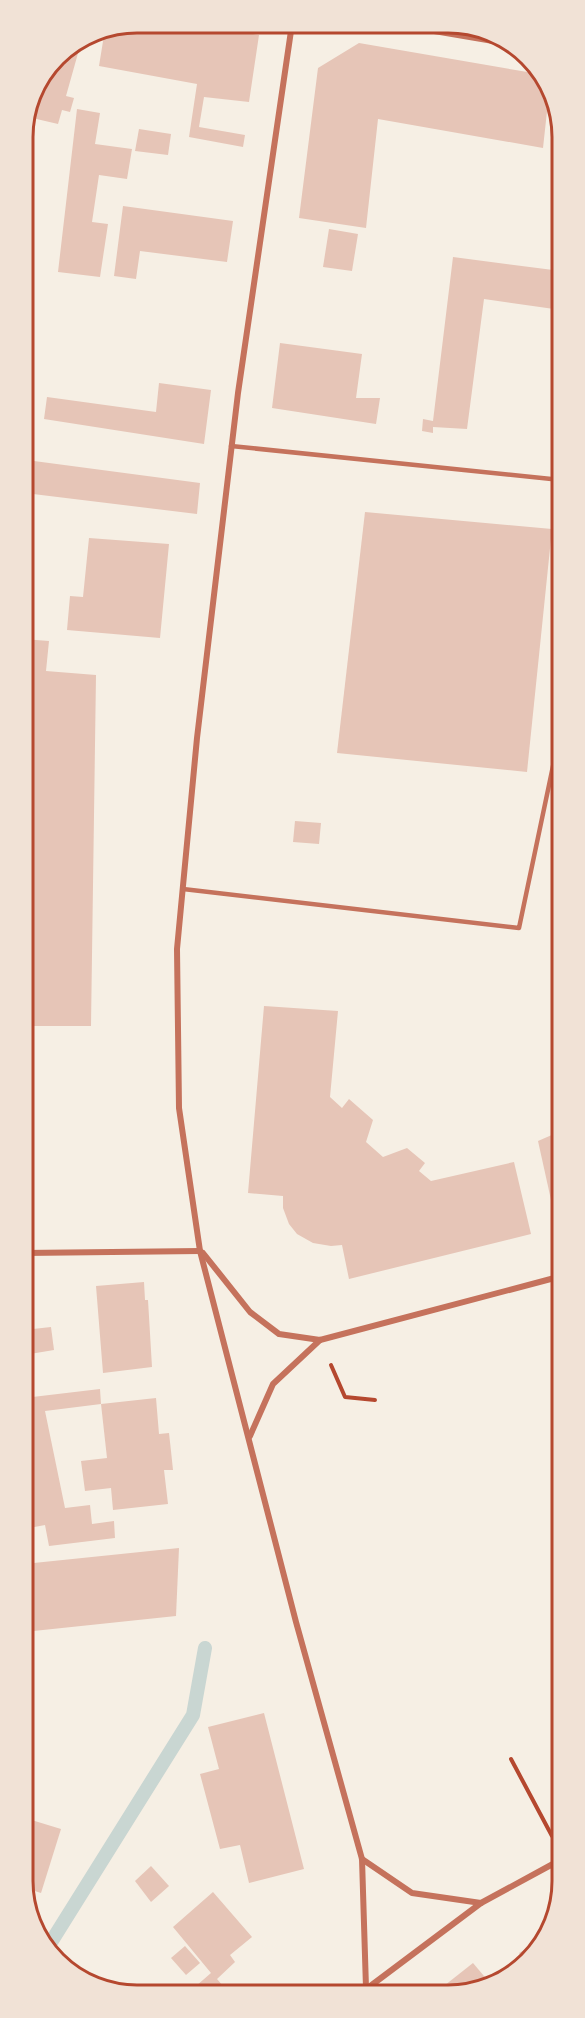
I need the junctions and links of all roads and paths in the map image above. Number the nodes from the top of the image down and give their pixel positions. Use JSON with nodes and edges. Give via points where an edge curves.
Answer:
{"nodes":[{"id":1,"x":291,"y":33,"type":"edge"},
{"id":2,"x":446,"y":33,"type":"edge"},
{"id":3,"x":482,"y":39,"type":"edge"},
{"id":4,"x":231,"y":446,"type":"junction"},
{"id":5,"x":552,"y":479,"type":"edge"},
{"id":6,"x":552,"y":771,"type":"edge"},
{"id":7,"x":183,"y":890,"type":"junction"},
{"id":8,"x":200,"y":1251,"type":"junction"},
{"id":9,"x":33,"y":1253,"type":"edge"},
{"id":10,"x":552,"y":1279,"type":"edge"},
{"id":11,"x":320,"y":1340,"type":"junction"},
{"id":12,"x":375,"y":1400,"type":"dead end"},
{"id":13,"x":250,"y":1436,"type":"junction"},
{"id":14,"x":511,"y":1759,"type":"dead end"},
{"id":15,"x":552,"y":1837,"type":"edge"},
{"id":16,"x":362,"y":1859,"type":"junction"},
{"id":17,"x":552,"y":1864,"type":"edge"},
{"id":18,"x":481,"y":1903,"type":"junction"},
{"id":19,"x":364,"y":1985,"type":"edge"},
{"id":20,"x":372,"y":1985,"type":"edge"}],
"edges":[{"from":1,"to":4,"type":"street"},
{"from":2,"to":3,"type":"street"},
{"from":4,"to":5,"type":"lane"},
{"from":4,"to":7,"type":"street"},
{"from":6,"to":7,"type":"lane","via":[[519,928]]},
{"from":7,"to":8,"type":"street","via":[[177,949],[179,1108]]},
{"from":8,"to":9,"type":"street"},
{"from":8,"to":11,"type":"street","via":[[250,1312],[279,1334]]},
{"from":8,"to":13,"type":"street"},
{"from":10,"to":11,"type":"street"},
{"from":11,"to":12,"type":"path","via":[[345,1397]]},
{"from":11,"to":13,"type":"street","via":[[273,1384]]},
{"from":13,"to":16,"type":"street","via":[[296,1622]]},
{"from":14,"to":15,"type":"path"},
{"from":16,"to":18,"type":"street","via":[[412,1893]]},
{"from":16,"to":19,"type":"street"},
{"from":17,"to":18,"type":"street"},
{"from":18,"to":20,"type":"street"}]}
